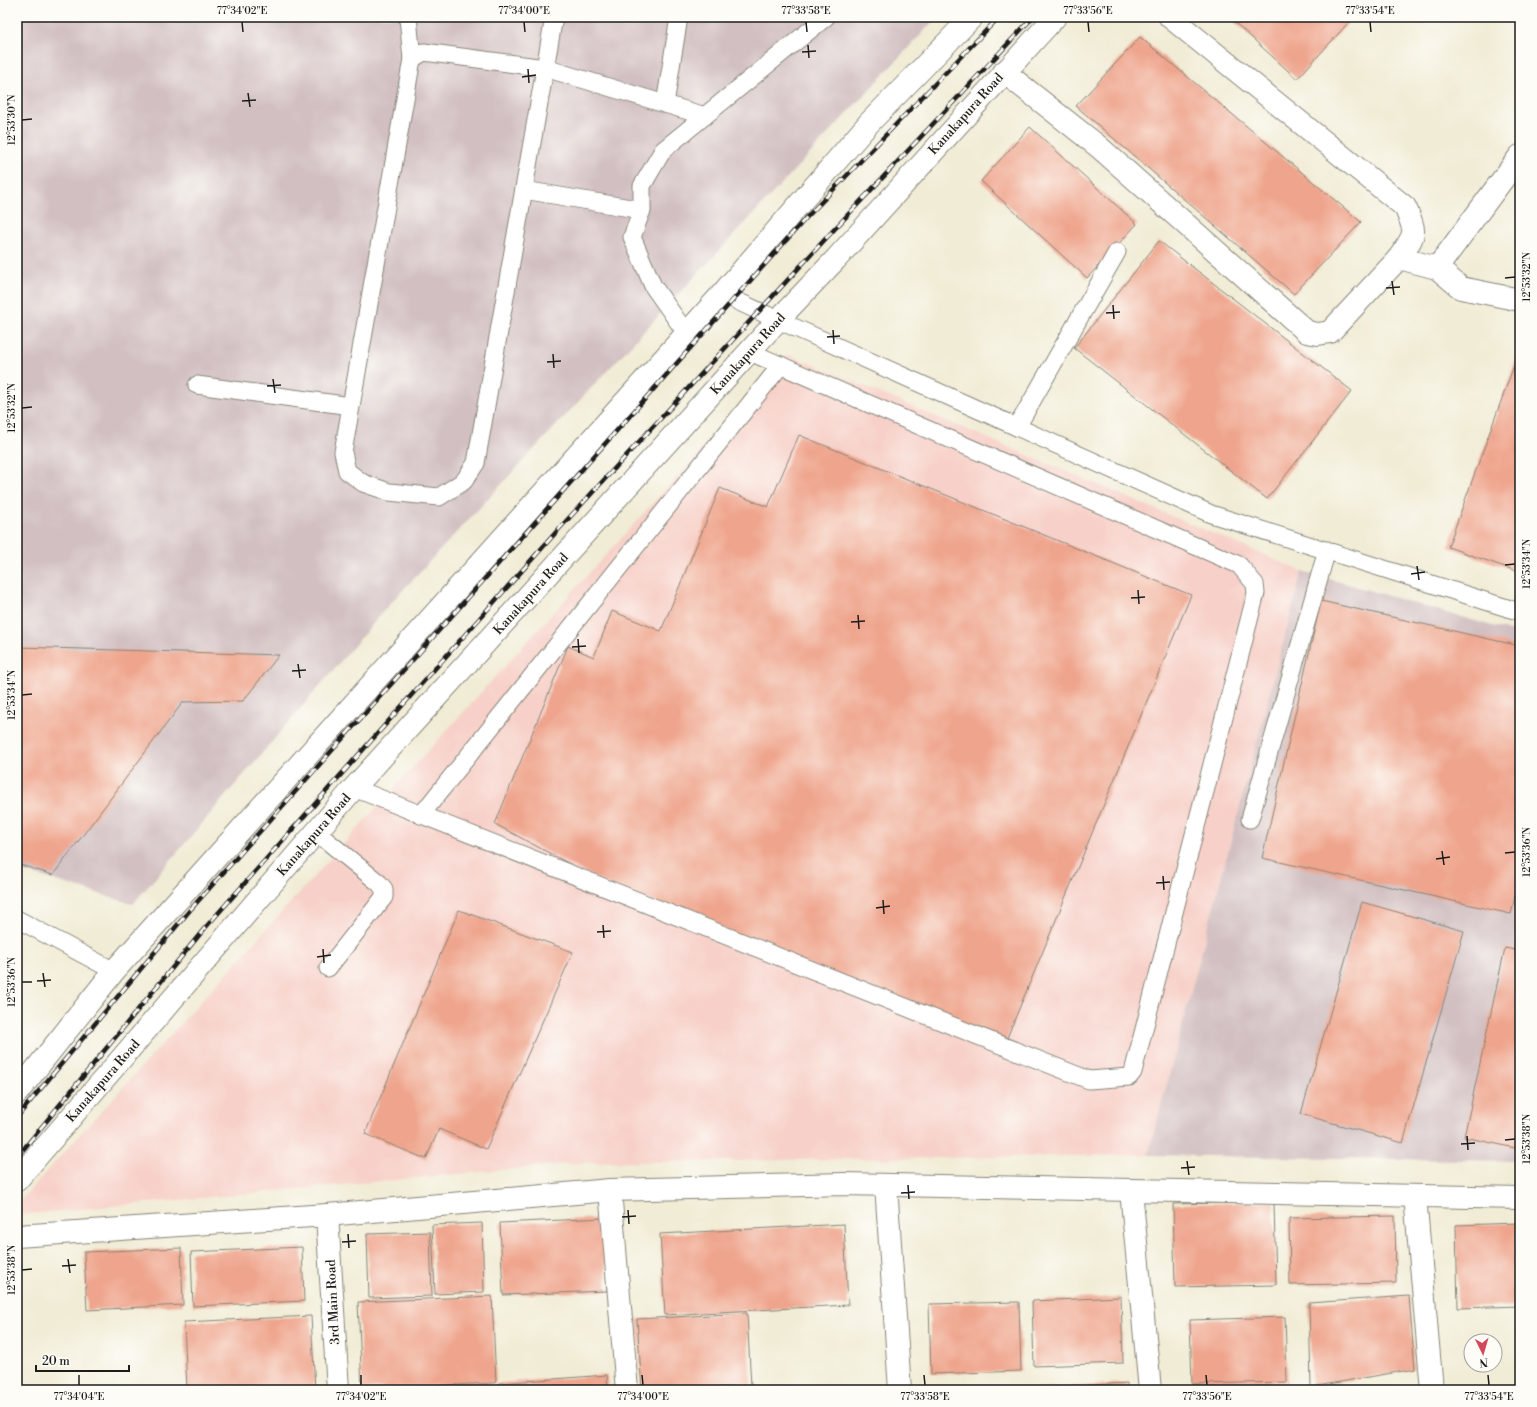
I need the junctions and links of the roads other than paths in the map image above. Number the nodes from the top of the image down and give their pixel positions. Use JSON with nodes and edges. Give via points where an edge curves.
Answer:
{"nodes":[{"id":1,"x":408,"y":17,"type":"edge"},
{"id":2,"x":554,"y":17,"type":"edge"},
{"id":3,"x":679,"y":17,"type":"edge"},
{"id":4,"x":826,"y":17,"type":"edge"},
{"id":5,"x":972,"y":17,"type":"edge"},
{"id":6,"x":1055,"y":17,"type":"edge"},
{"id":7,"x":1170,"y":17,"type":"edge"},
{"id":8,"x":412,"y":59,"type":"junction"},
{"id":9,"x":545,"y":68,"type":"junction"},
{"id":10,"x":1004,"y":72,"type":"junction"},
{"id":11,"x":665,"y":104,"type":"junction"},
{"id":12,"x":705,"y":116,"type":"junction"},
{"id":13,"x":1520,"y":156,"type":"edge"},
{"id":14,"x":524,"y":190,"type":"junction"},
{"id":15,"x":642,"y":210,"type":"junction"},
{"id":16,"x":1117,"y":252,"type":"dead end"},
{"id":17,"x":1399,"y":258,"type":"junction"},
{"id":18,"x":1438,"y":268,"type":"junction"},
{"id":19,"x":722,"y":294,"type":"junction"},
{"id":20,"x":1520,"y":300,"type":"edge"},
{"id":21,"x":778,"y":320,"type":"junction"},
{"id":22,"x":686,"y":333,"type":"junction"},
{"id":23,"x":750,"y":352,"type":"junction"},
{"id":24,"x":781,"y":365,"type":"junction"},
{"id":25,"x":197,"y":385,"type":"dead end"},
{"id":26,"x":351,"y":406,"type":"junction"},
{"id":27,"x":1017,"y":427,"type":"junction"},
{"id":28,"x":1327,"y":550,"type":"junction"},
{"id":29,"x":1520,"y":612,"type":"edge"},
{"id":30,"x":354,"y":788,"type":"junction"},
{"id":31,"x":421,"y":815,"type":"junction"},
{"id":32,"x":1250,"y":820,"type":"dead end"},
{"id":33,"x":316,"y":832,"type":"junction"},
{"id":34,"x":17,"y":919,"type":"edge"},
{"id":35,"x":328,"y":968,"type":"dead end"},
{"id":36,"x":114,"y":971,"type":"junction"},
{"id":37,"x":17,"y":1093,"type":"edge"},
{"id":38,"x":17,"y":1180,"type":"edge"},
{"id":39,"x":886,"y":1185,"type":"junction"},
{"id":40,"x":610,"y":1190,"type":"junction"},
{"id":41,"x":1131,"y":1190,"type":"junction"},
{"id":42,"x":1415,"y":1196,"type":"junction"},
{"id":43,"x":1520,"y":1198,"type":"edge"},
{"id":44,"x":327,"y":1215,"type":"junction"},
{"id":45,"x":17,"y":1236,"type":"edge"},
{"id":46,"x":338,"y":1390,"type":"edge"},
{"id":47,"x":627,"y":1390,"type":"edge"},
{"id":48,"x":900,"y":1390,"type":"edge"},
{"id":49,"x":1150,"y":1390,"type":"edge"},
{"id":50,"x":1432,"y":1390,"type":"edge"}],
"edges":[{"from":1,"to":8,"type":"lane"},
{"from":2,"to":9,"type":"lane"},
{"from":3,"to":11,"type":"lane"},
{"from":4,"to":12,"type":"lane"},
{"from":5,"to":19,"type":"main road","via":[[869,123]]},
{"from":6,"to":10,"type":"main road","name":"Kanakapura Road"},
{"from":7,"to":17,"type":"main road","via":[[1405,207],[1413,225],[1413,236]]},
{"from":8,"to":9,"type":"lane","via":[[424,52]]},
{"from":8,"to":26,"type":"lane"},
{"from":9,"to":11,"type":"lane"},
{"from":9,"to":14,"type":"lane"},
{"from":10,"to":17,"type":"main road","via":[[1099,147],[1307,332],[1330,332]]},
{"from":10,"to":21,"type":"main road","name":"Kanakapura Road","via":[[842,253]]},
{"from":11,"to":12,"type":"lane"},
{"from":12,"to":15,"type":"lane","via":[[663,150],[642,186]]},
{"from":13,"to":18,"type":"main road"},
{"from":14,"to":15,"type":"lane"},
{"from":14,"to":26,"type":"lane","via":[[476,463],[464,481],[439,497],[389,492],[363,483],[348,471],[343,452]]},
{"from":15,"to":22,"type":"lane","via":[[632,237],[653,286]]},
{"from":16,"to":27,"type":"lane"},
{"from":17,"to":18,"type":"main road"},
{"from":18,"to":20,"type":"main road","via":[[1461,288]]},
{"from":19,"to":21,"type":"lane"},
{"from":19,"to":22,"type":"main road"},
{"from":21,"to":23,"type":"main road","name":"Kanakapura Road"},
{"from":21,"to":27,"type":"lane"},
{"from":22,"to":36,"type":"main road"},
{"from":23,"to":24,"type":"lane"},
{"from":23,"to":30,"type":"main road","name":"Kanakapura Road"},
{"from":24,"to":31,"type":"lane"},
{"from":24,"to":31,"type":"lane","via":[[1239,565],[1255,584],[1256,593],[1133,1072],[1129,1077],[1089,1080]]},
{"from":25,"to":26,"type":"lane"},
{"from":27,"to":28,"type":"lane","via":[[1211,514]]},
{"from":28,"to":29,"type":"lane"},
{"from":28,"to":32,"type":"lane"},
{"from":30,"to":31,"type":"lane"},
{"from":30,"to":33,"type":"main road","name":"Kanakapura Road"},
{"from":33,"to":35,"type":"lane","via":[[384,888],[384,897]]},
{"from":33,"to":38,"type":"main road","name":"Kanakapura Road"},
{"from":34,"to":36,"type":"lane"},
{"from":36,"to":37,"type":"main road"},
{"from":39,"to":40,"type":"main road"},
{"from":39,"to":41,"type":"main road"},
{"from":39,"to":48,"type":"main road"},
{"from":40,"to":44,"type":"main road"},
{"from":40,"to":47,"type":"main road"},
{"from":41,"to":42,"type":"main road"},
{"from":41,"to":49,"type":"main road"},
{"from":42,"to":43,"type":"main road"},
{"from":42,"to":50,"type":"main road"},
{"from":44,"to":45,"type":"main road"},
{"from":44,"to":46,"type":"main road","name":"3rd Main Road"}]}
